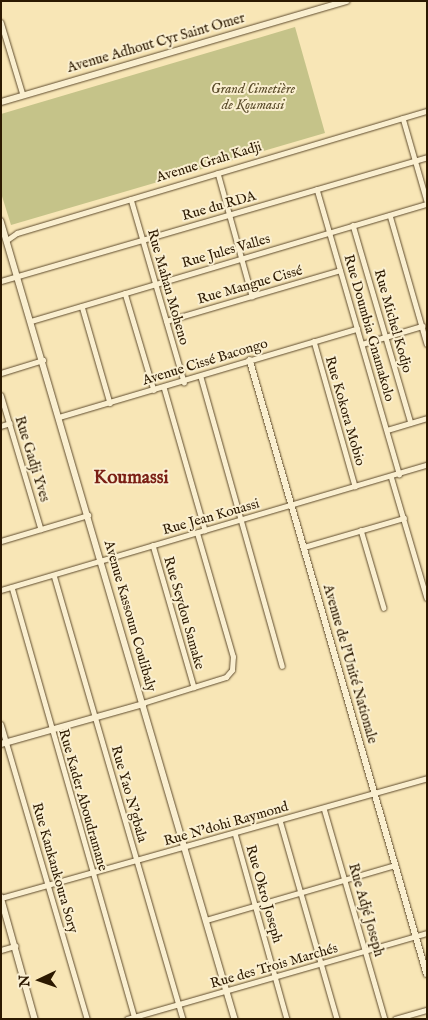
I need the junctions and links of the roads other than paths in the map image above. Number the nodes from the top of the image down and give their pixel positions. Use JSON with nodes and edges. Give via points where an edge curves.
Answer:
{"nodes":[{"id":1,"x":347,"y":1,"type":"edge"},
{"id":2,"x":1,"y":22,"type":"edge"},
{"id":3,"x":23,"y":95,"type":"junction"},
{"id":4,"x":1,"y":102,"type":"edge"},
{"id":5,"x":427,"y":111,"type":"edge"},
{"id":6,"x":403,"y":118,"type":"junction"},
{"id":7,"x":427,"y":157,"type":"edge"},
{"id":8,"x":415,"y":161,"type":"junction"},
{"id":9,"x":218,"y":173,"type":"junction"},
{"id":10,"x":317,"y":189,"type":"junction"},
{"id":11,"x":131,"y":199,"type":"junction"},
{"id":12,"x":427,"y":202,"type":"edge"},
{"id":13,"x":230,"y":214,"type":"junction"},
{"id":14,"x":390,"y":215,"type":"junction"},
{"id":15,"x":1,"y":221,"type":"edge"},
{"id":16,"x":353,"y":226,"type":"junction"},
{"id":17,"x":330,"y":232,"type":"junction"},
{"id":18,"x":143,"y":240,"type":"junction"},
{"id":19,"x":4,"y":241,"type":"edge"},
{"id":20,"x":242,"y":258,"type":"junction"},
{"id":21,"x":340,"y":270,"type":"junction"},
{"id":22,"x":18,"y":276,"type":"junction"},
{"id":23,"x":1,"y":280,"type":"edge"},
{"id":24,"x":156,"y":284,"type":"junction"},
{"id":25,"x":125,"y":293,"type":"junction"},
{"id":26,"x":252,"y":296,"type":"junction"},
{"id":27,"x":82,"y":306,"type":"junction"},
{"id":28,"x":31,"y":321,"type":"junction"},
{"id":29,"x":166,"y":321,"type":"junction"},
{"id":30,"x":422,"y":326,"type":"junction"},
{"id":31,"x":357,"y":329,"type":"junction"},
{"id":32,"x":386,"y":337,"type":"junction"},
{"id":33,"x":314,"y":341,"type":"junction"},
{"id":34,"x":362,"y":344,"type":"junction"},
{"id":35,"x":427,"y":344,"type":"edge"},
{"id":36,"x":42,"y":360,"type":"junction"},
{"id":37,"x":250,"y":360,"type":"junction"},
{"id":38,"x":1,"y":373,"type":"edge"},
{"id":39,"x":201,"y":377,"type":"junction"},
{"id":40,"x":184,"y":382,"type":"junction"},
{"id":41,"x":164,"y":388,"type":"junction"},
{"id":42,"x":154,"y":390,"type":"junction"},
{"id":43,"x":1,"y":395,"type":"edge"},
{"id":44,"x":110,"y":403,"type":"junction"},
{"id":45,"x":59,"y":417,"type":"junction"},
{"id":46,"x":427,"y":418,"type":"edge"},
{"id":47,"x":10,"y":423,"type":"junction"},
{"id":48,"x":410,"y":423,"type":"junction"},
{"id":49,"x":1,"y":426,"type":"edge"},
{"id":50,"x":387,"y":430,"type":"junction"},
{"id":51,"x":427,"y":466,"type":"edge"},
{"id":52,"x":399,"y":474,"type":"junction"},
{"id":53,"x":391,"y":476,"type":"junction"},
{"id":54,"x":355,"y":486,"type":"junction"},
{"id":55,"x":292,"y":505,"type":"junction"},
{"id":56,"x":88,"y":515,"type":"junction"},
{"id":57,"x":404,"y":518,"type":"junction"},
{"id":58,"x":243,"y":519,"type":"junction"},
{"id":59,"x":41,"y":529,"type":"junction"},
{"id":60,"x":205,"y":530,"type":"junction"},
{"id":61,"x":361,"y":530,"type":"junction"},
{"id":62,"x":197,"y":532,"type":"junction"},
{"id":63,"x":1,"y":541,"type":"edge"},
{"id":64,"x":153,"y":546,"type":"junction"},
{"id":65,"x":304,"y":547,"type":"junction"},
{"id":66,"x":101,"y":561,"type":"junction"},
{"id":67,"x":54,"y":575,"type":"junction"},
{"id":68,"x":424,"y":578,"type":"edge"},
{"id":69,"x":12,"y":587,"type":"junction"},
{"id":70,"x":1,"y":590,"type":"edge"},
{"id":71,"x":427,"y":598,"type":"edge"},
{"id":72,"x":384,"y":608,"type":"dead end"},
{"id":73,"x":282,"y":666,"type":"dead end"},
{"id":74,"x":194,"y":687,"type":"junction"},
{"id":75,"x":143,"y":704,"type":"junction"},
{"id":76,"x":96,"y":717,"type":"junction"},
{"id":77,"x":1,"y":724,"type":"edge"},
{"id":78,"x":51,"y":731,"type":"junction"},
{"id":79,"x":4,"y":743,"type":"edge"},
{"id":80,"x":427,"y":778,"type":"edge"},
{"id":81,"x":375,"y":793,"type":"junction"},
{"id":82,"x":324,"y":808,"type":"junction"},
{"id":83,"x":280,"y":820,"type":"junction"},
{"id":84,"x":235,"y":833,"type":"junction"},
{"id":85,"x":185,"y":847,"type":"junction"},
{"id":86,"x":137,"y":861,"type":"junction"},
{"id":87,"x":396,"y":865,"type":"junction"},
{"id":88,"x":93,"y":874,"type":"junction"},
{"id":89,"x":345,"y":880,"type":"junction"},
{"id":90,"x":48,"y":886,"type":"junction"},
{"id":91,"x":300,"y":893,"type":"junction"},
{"id":92,"x":1,"y":898,"type":"edge"},
{"id":93,"x":255,"y":906,"type":"junction"},
{"id":94,"x":206,"y":920,"type":"junction"},
{"id":95,"x":427,"y":933,"type":"edge"},
{"id":96,"x":416,"y":936,"type":"junction"},
{"id":97,"x":15,"y":946,"type":"junction"},
{"id":98,"x":1,"y":950,"type":"edge"},
{"id":99,"x":366,"y":951,"type":"junction"},
{"id":100,"x":321,"y":964,"type":"junction"},
{"id":101,"x":427,"y":974,"type":"edge"},
{"id":102,"x":275,"y":977,"type":"junction"},
{"id":103,"x":227,"y":991,"type":"junction"},
{"id":104,"x":179,"y":1005,"type":"junction"},
{"id":105,"x":427,"y":1010,"type":"edge"},
{"id":106,"x":134,"y":1018,"type":"edge"},
{"id":107,"x":35,"y":1019,"type":"edge"},
{"id":108,"x":87,"y":1019,"type":"edge"},
{"id":109,"x":127,"y":1019,"type":"edge"},
{"id":110,"x":183,"y":1019,"type":"edge"},
{"id":111,"x":235,"y":1019,"type":"edge"},
{"id":112,"x":288,"y":1019,"type":"edge"},
{"id":113,"x":337,"y":1019,"type":"edge"},
{"id":114,"x":385,"y":1019,"type":"edge"},
{"id":115,"x":395,"y":1019,"type":"edge"}],
"edges":[{"from":1,"to":3,"type":"street","name":"Avenue Adhout Cyr Saint Omer"},
{"from":2,"to":3,"type":"street"},
{"from":3,"to":4,"type":"street","name":"Avenue Adhout Cyr Saint Omer"},
{"from":5,"to":6,"type":"street","name":"Avenue Grah Kadji"},
{"from":6,"to":8,"type":"street"},
{"from":6,"to":9,"type":"street","name":"Avenue Grah Kadji"},
{"from":7,"to":8,"type":"street","name":"Rue du RDA"},
{"from":8,"to":10,"type":"street","name":"Rue du RDA"},
{"from":8,"to":12,"type":"street"},
{"from":9,"to":11,"type":"street","name":"Avenue Grah Kadji"},
{"from":9,"to":13,"type":"street"},
{"from":10,"to":13,"type":"street","name":"Rue du RDA"},
{"from":10,"to":17,"type":"street","name":"Rue Doumbia Gnamakolo"},
{"from":11,"to":18,"type":"street","name":"Rue Mahan Moheno"},
{"from":11,"to":19,"type":"street","name":"Avenue Grah Kadji","via":[[17,233]]},
{"from":12,"to":14,"type":"street","name":"Rue Jules Valles"},
{"from":13,"to":18,"type":"street","name":"Rue du RDA"},
{"from":13,"to":20,"type":"street"},
{"from":14,"to":16,"type":"street","name":"Rue Jules Valles"},
{"from":14,"to":30,"type":"street"},
{"from":15,"to":19,"type":"street","name":"Avenue Kassoum Coulibaly"},
{"from":16,"to":17,"type":"street","name":"Rue Jules Valles"},
{"from":16,"to":32,"type":"street","name":"Rue Michel Kodjo"},
{"from":17,"to":20,"type":"street","name":"Rue Jules Valles"},
{"from":17,"to":21,"type":"street","name":"Rue Doumbia Gnamakolo"},
{"from":18,"to":22,"type":"street","name":"Rue du RDA"},
{"from":18,"to":24,"type":"street","name":"Rue Mahan Moheno"},
{"from":19,"to":22,"type":"street","name":"Avenue Kassoum Coulibaly"},
{"from":20,"to":24,"type":"street","name":"Rue Jules Valles"},
{"from":20,"to":26,"type":"street"},
{"from":21,"to":26,"type":"street","name":"Rue Mangue Cissé"},
{"from":21,"to":31,"type":"street","name":"Rue Doumbia Gnamakolo"},
{"from":22,"to":23,"type":"street","name":"Rue du RDA"},
{"from":22,"to":28,"type":"street","name":"Avenue Kassoum Coulibaly"},
{"from":24,"to":25,"type":"street","name":"Rue Jules Valles"},
{"from":24,"to":29,"type":"street","name":"Rue Mahan Moheno"},
{"from":25,"to":27,"type":"street","name":"Rue Jules Valles"},
{"from":25,"to":42,"type":"street"},
{"from":26,"to":29,"type":"street","name":"Rue Mangue Cissé"},
{"from":27,"to":28,"type":"street","name":"Rue Jules Valles"},
{"from":27,"to":44,"type":"street"},
{"from":28,"to":36,"type":"street","name":"Avenue Kassoum Coulibaly"},
{"from":29,"to":40,"type":"street","name":"Rue Mahan Moheno"},
{"from":30,"to":32,"type":"street"},
{"from":30,"to":35,"type":"street"},
{"from":31,"to":33,"type":"street","name":"Avenue Cissé Bacongo"},
{"from":31,"to":34,"type":"street","name":"Rue Doumbia Gnamakolo"},
{"from":32,"to":34,"type":"street"},
{"from":32,"to":48,"type":"street","name":"Rue Michel Kodjo"},
{"from":33,"to":37,"type":"street","name":"Avenue Cissé Bacongo"},
{"from":33,"to":54,"type":"street","name":"Rue Kokora Mobio"},
{"from":34,"to":50,"type":"street","name":"Rue Doumbia Gnamakolo"},
{"from":36,"to":38,"type":"street"},
{"from":36,"to":45,"type":"street","name":"Avenue Kassoum Coulibaly"},
{"from":37,"to":39,"type":"street","name":"Avenue Cissé Bacongo"},
{"from":37,"to":55,"type":"street","name":"Avenue de l'Unité Nationale"},
{"from":39,"to":40,"type":"street","name":"Avenue Cissé Bacongo"},
{"from":39,"to":58,"type":"street"},
{"from":40,"to":41,"type":"street","name":"Avenue Cissé Bacongo"},
{"from":41,"to":42,"type":"street","name":"Avenue Cissé Bacongo"},
{"from":41,"to":60,"type":"street"},
{"from":42,"to":44,"type":"street","name":"Avenue Cissé Bacongo"},
{"from":43,"to":47,"type":"street","name":"Rue Gadji Yves"},
{"from":44,"to":45,"type":"street","name":"Avenue Cissé Bacongo"},
{"from":45,"to":56,"type":"street","name":"Avenue Kassoum Coulibaly"},
{"from":46,"to":48,"type":"street"},
{"from":47,"to":49,"type":"street"},
{"from":47,"to":59,"type":"street","name":"Rue Gadji Yves"},
{"from":48,"to":50,"type":"street"},
{"from":50,"to":52,"type":"street","name":"Rue Doumbia Gnamakolo"},
{"from":51,"to":52,"type":"street","name":"Rue Jean Kouassi"},
{"from":52,"to":53,"type":"street","name":"Rue Jean Kouassi"},
{"from":53,"to":54,"type":"street","name":"Rue Jean Kouassi"},
{"from":53,"to":57,"type":"street"},
{"from":54,"to":55,"type":"street","name":"Rue Jean Kouassi"},
{"from":55,"to":58,"type":"street","name":"Rue Jean Kouassi"},
{"from":55,"to":65,"type":"street","name":"Avenue de l'Unité Nationale"},
{"from":56,"to":59,"type":"street"},
{"from":56,"to":66,"type":"street","name":"Avenue Kassoum Coulibaly"},
{"from":57,"to":61,"type":"street"},
{"from":57,"to":68,"type":"street"},
{"from":58,"to":60,"type":"street","name":"Rue Jean Kouassi"},
{"from":58,"to":73,"type":"street"},
{"from":59,"to":63,"type":"street"},
{"from":60,"to":62,"type":"street","name":"Rue Jean Kouassi"},
{"from":61,"to":65,"type":"street"},
{"from":61,"to":72,"type":"street"},
{"from":62,"to":64,"type":"street","name":"Rue Jean Kouassi"},
{"from":62,"to":74,"type":"street","via":[[233,657],[232,670],[226,677]]},
{"from":64,"to":66,"type":"street","name":"Rue Jean Kouassi"},
{"from":64,"to":74,"type":"street","name":"Rue Seydou Samake"},
{"from":65,"to":81,"type":"street","name":"Avenue de l'Unité Nationale"},
{"from":66,"to":67,"type":"street","name":"Rue Jean Kouassi"},
{"from":66,"to":75,"type":"street","name":"Avenue Kassoum Coulibaly"},
{"from":67,"to":69,"type":"street","name":"Rue Jean Kouassi"},
{"from":67,"to":76,"type":"street","name":"Rue Yao N'gbala"},
{"from":68,"to":71,"type":"street"},
{"from":69,"to":70,"type":"street","name":"Rue Jean Kouassi"},
{"from":69,"to":78,"type":"street","name":"Rue Kader Aboudramane"},
{"from":74,"to":75,"type":"street"},
{"from":75,"to":76,"type":"street"},
{"from":75,"to":85,"type":"street","name":"Avenue Kassoum Coulibaly"},
{"from":76,"to":78,"type":"street"},
{"from":76,"to":86,"type":"street","name":"Rue Yao N'gbala"},
{"from":77,"to":79,"type":"street","name":"Rue Kankankoura Sory"},
{"from":78,"to":79,"type":"street"},
{"from":78,"to":88,"type":"street","name":"Rue Kader Aboudramane"},
{"from":79,"to":90,"type":"street","name":"Rue Kankankoura Sory"},
{"from":80,"to":81,"type":"street","name":"Rue N'dohi Raymond"},
{"from":81,"to":82,"type":"street","name":"Rue N'dohi Raymond"},
{"from":81,"to":87,"type":"street","name":"Avenue de l'Unité Nationale"},
{"from":82,"to":83,"type":"street","name":"Rue N'dohi Raymond"},
{"from":82,"to":89,"type":"street","name":"Rue Adjé Joseph"},
{"from":83,"to":84,"type":"street","name":"Rue N'dohi Raymond"},
{"from":83,"to":91,"type":"street"},
{"from":84,"to":85,"type":"street","name":"Rue N'dohi Raymond"},
{"from":84,"to":93,"type":"street","name":"Rue Okro Joseph"},
{"from":85,"to":86,"type":"street","name":"Rue N'dohi Raymond"},
{"from":85,"to":94,"type":"street","name":"Avenue Kassoum Coulibaly"},
{"from":86,"to":88,"type":"street","name":"Rue N'dohi Raymond"},
{"from":86,"to":104,"type":"street","name":"Rue Yao N'gbala"},
{"from":87,"to":89,"type":"street"},
{"from":87,"to":96,"type":"street","name":"Avenue de l'Unité Nationale"},
{"from":88,"to":90,"type":"street","name":"Rue N'dohi Raymond"},
{"from":88,"to":106,"type":"street","name":"Rue Kader Aboudramane"},
{"from":89,"to":91,"type":"street"},
{"from":89,"to":99,"type":"street","name":"Rue Adjé Joseph"},
{"from":90,"to":92,"type":"street","name":"Rue N'dohi Raymond"},
{"from":90,"to":108,"type":"street","name":"Rue Kankankoura Sory"},
{"from":91,"to":93,"type":"street"},
{"from":91,"to":100,"type":"street"},
{"from":92,"to":97,"type":"street"},
{"from":93,"to":94,"type":"street"},
{"from":93,"to":102,"type":"street","name":"Rue Okro Joseph"},
{"from":94,"to":103,"type":"street","name":"Avenue Kassoum Coulibaly"},
{"from":95,"to":96,"type":"street","name":"Rue des Trois Marchés"},
{"from":96,"to":99,"type":"street","name":"Rue des Trois Marchés"},
{"from":96,"to":101,"type":"street","name":"Avenue de l'Unité Nationale"},
{"from":97,"to":98,"type":"street"},
{"from":97,"to":107,"type":"street"},
{"from":99,"to":100,"type":"street","name":"Rue des Trois Marchés"},
{"from":99,"to":114,"type":"street","name":"Rue Adjé Joseph"},
{"from":100,"to":102,"type":"street","name":"Rue des Trois Marchés"},
{"from":100,"to":113,"type":"street"},
{"from":102,"to":103,"type":"street","name":"Rue des Trois Marchés"},
{"from":102,"to":112,"type":"street","name":"Rue Okro Joseph"},
{"from":103,"to":104,"type":"street","name":"Rue des Trois Marchés"},
{"from":103,"to":111,"type":"street","name":"Avenue Kassoum Coulibaly"},
{"from":104,"to":106,"type":"street","name":"Rue des Trois Marchés"},
{"from":104,"to":110,"type":"street","name":"Rue Yao N'gbala"},
{"from":105,"to":115,"type":"street"},
{"from":106,"to":109,"type":"street","name":"Rue des Trois Marchés"}]}
